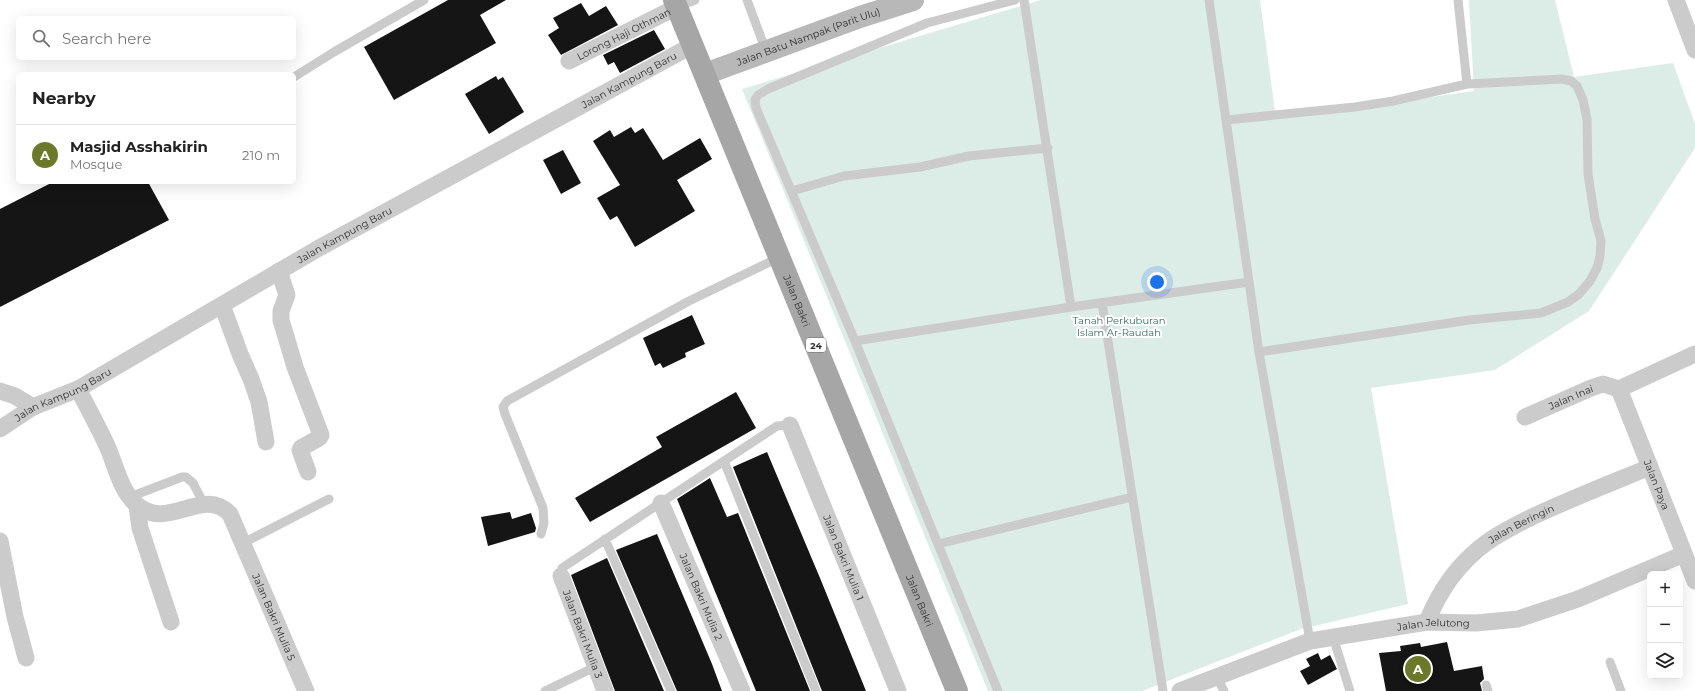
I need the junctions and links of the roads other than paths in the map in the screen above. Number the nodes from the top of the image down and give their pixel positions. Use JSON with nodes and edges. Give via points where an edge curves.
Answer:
{"nodes":[{"id":1,"x":424,"y":0,"type":"edge"},
{"id":2,"x":747,"y":0,"type":"edge"},
{"id":3,"x":913,"y":0,"type":"edge"},
{"id":4,"x":1015,"y":0,"type":"edge"},
{"id":5,"x":1024,"y":0,"type":"edge"},
{"id":6,"x":1209,"y":0,"type":"edge"},
{"id":7,"x":1458,"y":0,"type":"edge"},
{"id":8,"x":1676,"y":0,"type":"edge"},
{"id":9,"x":682,"y":2,"type":"edge"},
{"id":10,"x":693,"y":45,"type":"junction"},
{"id":11,"x":1695,"y":50,"type":"edge"},
{"id":12,"x":766,"y":52,"type":"junction"},
{"id":13,"x":569,"y":61,"type":"dead end"},
{"id":14,"x":705,"y":74,"type":"junction"},
{"id":15,"x":296,"y":76,"type":"edge"},
{"id":16,"x":1467,"y":84,"type":"junction"},
{"id":17,"x":1226,"y":120,"type":"junction"},
{"id":18,"x":1048,"y":148,"type":"junction"},
{"id":19,"x":792,"y":191,"type":"junction"},
{"id":20,"x":780,"y":257,"type":"junction"},
{"id":21,"x":279,"y":271,"type":"junction"},
{"id":22,"x":1249,"y":282,"type":"junction"},
{"id":23,"x":1102,"y":303,"type":"junction"},
{"id":24,"x":222,"y":305,"type":"junction"},
{"id":25,"x":1071,"y":307,"type":"junction"},
{"id":26,"x":855,"y":341,"type":"junction"},
{"id":27,"x":1259,"y":352,"type":"junction"},
{"id":28,"x":1695,"y":354,"type":"edge"},
{"id":29,"x":78,"y":389,"type":"junction"},
{"id":30,"x":1619,"y":389,"type":"junction"},
{"id":31,"x":0,"y":391,"type":"edge"},
{"id":32,"x":33,"y":408,"type":"junction"},
{"id":33,"x":1525,"y":417,"type":"dead end"},
{"id":34,"x":790,"y":424,"type":"joint"},
{"id":35,"x":0,"y":429,"type":"edge"},
{"id":36,"x":266,"y":442,"type":"dead end"},
{"id":37,"x":724,"y":461,"type":"junction"},
{"id":38,"x":1650,"y":467,"type":"junction"},
{"id":39,"x":308,"y":472,"type":"dead end"},
{"id":40,"x":1132,"y":497,"type":"junction"},
{"id":41,"x":329,"y":499,"type":"dead end"},
{"id":42,"x":134,"y":502,"type":"junction"},
{"id":43,"x":660,"y":503,"type":"junction"},
{"id":44,"x":204,"y":504,"type":"junction"},
{"id":45,"x":541,"y":534,"type":"dead end"},
{"id":46,"x":605,"y":540,"type":"junction"},
{"id":47,"x":0,"y":541,"type":"edge"},
{"id":48,"x":243,"y":543,"type":"junction"},
{"id":49,"x":938,"y":544,"type":"junction"},
{"id":50,"x":1684,"y":554,"type":"junction"},
{"id":51,"x":561,"y":576,"type":"joint"},
{"id":52,"x":1695,"y":581,"type":"edge"},
{"id":53,"x":171,"y":622,"type":"dead end"},
{"id":54,"x":1427,"y":622,"type":"junction"},
{"id":55,"x":1333,"y":636,"type":"junction"},
{"id":56,"x":1310,"y":641,"type":"junction"},
{"id":57,"x":26,"y":658,"type":"dead end"},
{"id":58,"x":1610,"y":662,"type":"dead end"},
{"id":59,"x":595,"y":667,"type":"junction"},
{"id":60,"x":1221,"y":684,"type":"edge"},
{"id":61,"x":306,"y":691,"type":"edge"},
{"id":62,"x":545,"y":691,"type":"edge"},
{"id":63,"x":605,"y":691,"type":"edge"},
{"id":64,"x":671,"y":691,"type":"edge"},
{"id":65,"x":742,"y":691,"type":"edge"},
{"id":66,"x":816,"y":691,"type":"edge"},
{"id":67,"x":898,"y":691,"type":"edge"},
{"id":68,"x":957,"y":691,"type":"edge"},
{"id":69,"x":998,"y":691,"type":"edge"},
{"id":70,"x":1163,"y":691,"type":"edge"},
{"id":71,"x":1180,"y":691,"type":"edge"},
{"id":72,"x":1350,"y":691,"type":"edge"},
{"id":73,"x":1621,"y":691,"type":"edge"}],
"edges":[{"from":1,"to":15,"type":"lane"},
{"from":2,"to":12,"type":"lane"},
{"from":3,"to":12,"type":"street","name":"Jalan Batu Nampak (Parit Ulu)"},
{"from":4,"to":19,"type":"lane","via":[[927,23],[758,95],[755,100],[756,108]]},
{"from":5,"to":18,"type":"lane"},
{"from":6,"to":17,"type":"lane"},
{"from":7,"to":16,"type":"lane"},
{"from":8,"to":11,"type":"street"},
{"from":9,"to":10,"type":"main road","name":"Jalan Bakri","number":"24"},
{"from":9,"to":13,"type":"street","name":"Lorong Haji Othman"},
{"from":10,"to":14,"type":"main road","name":"Jalan Bakri","number":"24"},
{"from":10,"to":21,"type":"street","name":"Jalan Kampung Baru"},
{"from":12,"to":14,"type":"street","name":"Jalan Batu Nampak (Parit Ulu)"},
{"from":14,"to":20,"type":"main road","name":"Jalan Bakri","number":"24"},
{"from":16,"to":17,"type":"lane","via":[[1355,107]]},
{"from":16,"to":27,"type":"lane","via":[[1562,79],[1571,81],[1584,100],[1588,174],[1600,241],[1600,256],[1597,268],[1580,294],[1541,313],[1469,320]]},
{"from":17,"to":22,"type":"lane"},
{"from":18,"to":19,"type":"lane","via":[[969,156],[920,167],[844,176]]},
{"from":18,"to":25,"type":"lane"},
{"from":19,"to":26,"type":"lane"},
{"from":20,"to":45,"type":"lane","via":[[689,301],[507,401],[503,407],[505,414],[543,508],[544,523]]},
{"from":20,"to":68,"type":"main road","name":"Jalan Bakri","number":"24"},
{"from":21,"to":24,"type":"street","name":"Jalan Kampung Baru"},
{"from":21,"to":39,"type":"street","via":[[287,295],[281,312],[282,320],[295,367],[321,435],[300,450]]},
{"from":22,"to":23,"type":"lane"},
{"from":22,"to":27,"type":"lane"},
{"from":23,"to":25,"type":"lane"},
{"from":23,"to":40,"type":"lane"},
{"from":24,"to":29,"type":"street","name":"Jalan Kampung Baru"},
{"from":24,"to":36,"type":"street","via":[[252,379]]},
{"from":25,"to":26,"type":"lane"},
{"from":26,"to":49,"type":"lane"},
{"from":27,"to":56,"type":"lane"},
{"from":28,"to":30,"type":"street"},
{"from":29,"to":32,"type":"street","name":"Jalan Kampung Baru"},
{"from":29,"to":42,"type":"street"},
{"from":30,"to":33,"type":"street","name":"Jalan Inai","via":[[1603,384]]},
{"from":30,"to":38,"type":"street","name":"Jalan Paya"},
{"from":31,"to":32,"type":"street","via":[[15,396]]},
{"from":32,"to":35,"type":"street","name":"Jalan Kampung Baru"},
{"from":34,"to":37,"type":"lane","via":[[777,426]]},
{"from":34,"to":67,"type":"street","name":"Jalan Bakri Mulia 1"},
{"from":37,"to":43,"type":"lane"},
{"from":37,"to":66,"type":"lane"},
{"from":38,"to":50,"type":"street","name":"Jalan Paya"},
{"from":38,"to":54,"type":"street","name":"Jalan Beringin","via":[[1551,508],[1498,534],[1453,576],[1434,605]]},
{"from":40,"to":49,"type":"lane"},
{"from":40,"to":70,"type":"lane"},
{"from":41,"to":48,"type":"lane"},
{"from":42,"to":44,"type":"street","via":[[157,513],[168,513]]},
{"from":42,"to":44,"type":"lane","via":[[186,477],[193,482]]},
{"from":42,"to":53,"type":"street"},
{"from":43,"to":46,"type":"lane"},
{"from":43,"to":65,"type":"street","name":"Jalan Bakri Mulia 2"},
{"from":44,"to":48,"type":"street","name":"Jalan Bakri Mulia 5","via":[[217,504],[225,509],[230,514]]},
{"from":46,"to":51,"type":"lane","via":[[562,568]]},
{"from":46,"to":64,"type":"lane"},
{"from":47,"to":57,"type":"street"},
{"from":48,"to":61,"type":"street","name":"Jalan Bakri Mulia 5"},
{"from":49,"to":69,"type":"lane"},
{"from":50,"to":52,"type":"street","name":"Jalan Paya"},
{"from":50,"to":54,"type":"street","name":"Jalan Jelutong","via":[[1578,599],[1518,620],[1476,623]]},
{"from":51,"to":59,"type":"street","name":"Jalan Bakri Mulia 3"},
{"from":54,"to":55,"type":"street","name":"Jalan Jelutong"},
{"from":55,"to":56,"type":"street","name":"Jalan Jelutong"},
{"from":55,"to":72,"type":"lane"},
{"from":56,"to":60,"type":"street","name":"Jalan Jelutong"},
{"from":58,"to":73,"type":"lane"},
{"from":59,"to":62,"type":"lane"},
{"from":59,"to":63,"type":"street","name":"Jalan Bakri Mulia 3"},
{"from":60,"to":71,"type":"street","name":"Jalan Jelutong"}]}
